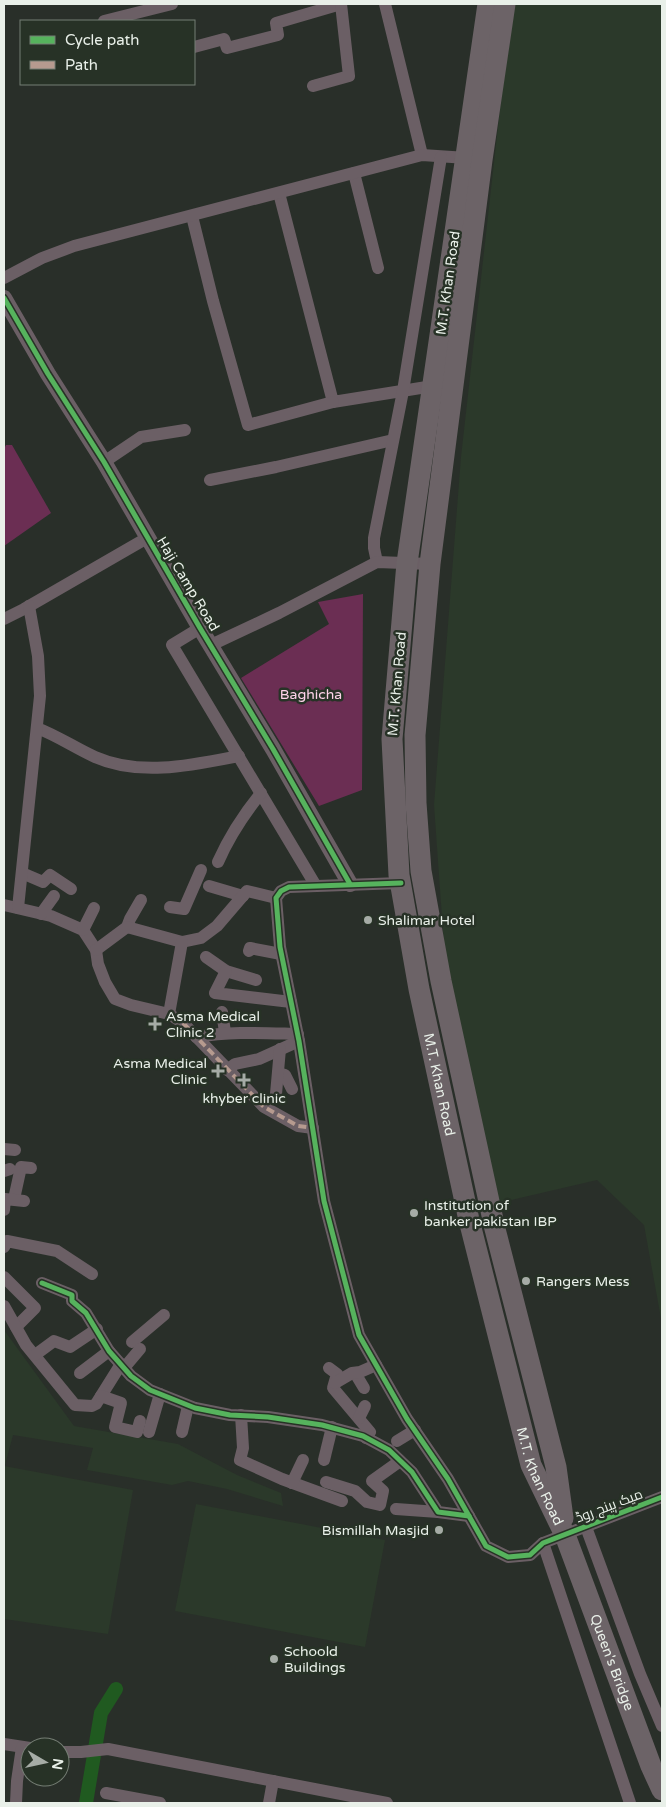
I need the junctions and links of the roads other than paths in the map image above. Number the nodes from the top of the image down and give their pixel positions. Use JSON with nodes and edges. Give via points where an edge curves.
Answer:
{"nodes":[{"id":1,"x":172,"y":4,"type":"edge"},
{"id":2,"x":341,"y":4,"type":"edge"},
{"id":3,"x":385,"y":4,"type":"edge"},
{"id":4,"x":488,"y":4,"type":"edge"},
{"id":5,"x":505,"y":4,"type":"edge"},
{"id":6,"x":108,"y":20,"type":"edge"},
{"id":7,"x":195,"y":47,"type":"edge"},
{"id":8,"x":313,"y":86,"type":"dead end"},
{"id":9,"x":422,"y":155,"type":"junction"},
{"id":10,"x":441,"y":157,"type":"junction"},
{"id":11,"x":467,"y":158,"type":"junction"},
{"id":12,"x":354,"y":173,"type":"junction"},
{"id":13,"x":279,"y":193,"type":"junction"},
{"id":14,"x":192,"y":216,"type":"junction"},
{"id":15,"x":378,"y":268,"type":"dead end"},
{"id":16,"x":4,"y":278,"type":"edge"},
{"id":17,"x":4,"y":298,"type":"edge"},
{"id":18,"x":433,"y":386,"type":"junction"},
{"id":19,"x":403,"y":391,"type":"junction"},
{"id":20,"x":333,"y":402,"type":"junction"},
{"id":21,"x":185,"y":430,"type":"dead end"},
{"id":22,"x":393,"y":440,"type":"junction"},
{"id":23,"x":104,"y":462,"type":"junction"},
{"id":24,"x":210,"y":480,"type":"dead end"},
{"id":25,"x":147,"y":538,"type":"junction"},
{"id":26,"x":377,"y":562,"type":"junction"},
{"id":27,"x":408,"y":563,"type":"junction"},
{"id":28,"x":430,"y":564,"type":"junction"},
{"id":29,"x":29,"y":606,"type":"junction"},
{"id":30,"x":4,"y":619,"type":"edge"},
{"id":31,"x":200,"y":628,"type":"junction"},
{"id":32,"x":211,"y":645,"type":"junction"},
{"id":33,"x":37,"y":728,"type":"junction"},
{"id":34,"x":239,"y":756,"type":"junction"},
{"id":35,"x":261,"y":792,"type":"junction"},
{"id":36,"x":218,"y":862,"type":"dead end"},
{"id":37,"x":201,"y":870,"type":"dead end"},
{"id":38,"x":22,"y":873,"type":"junction"},
{"id":39,"x":400,"y":883,"type":"junction"},
{"id":40,"x":350,"y":884,"type":"junction"},
{"id":41,"x":209,"y":886,"type":"dead end"},
{"id":42,"x":316,"y":886,"type":"junction"},
{"id":43,"x":71,"y":890,"type":"dead end"},
{"id":44,"x":54,"y":896,"type":"dead end"},
{"id":45,"x":243,"y":896,"type":"junction"},
{"id":46,"x":276,"y":898,"type":"junction"},
{"id":47,"x":141,"y":900,"type":"dead end"},
{"id":48,"x":4,"y":905,"type":"edge"},
{"id":49,"x":170,"y":907,"type":"dead end"},
{"id":50,"x":18,"y":908,"type":"junction"},
{"id":51,"x":94,"y":908,"type":"dead end"},
{"id":52,"x":41,"y":914,"type":"junction"},
{"id":53,"x":127,"y":927,"type":"junction"},
{"id":54,"x":83,"y":930,"type":"junction"},
{"id":55,"x":182,"y":942,"type":"junction"},
{"id":56,"x":96,"y":950,"type":"junction"},
{"id":57,"x":249,"y":951,"type":"dead end"},
{"id":58,"x":282,"y":954,"type":"junction"},
{"id":59,"x":206,"y":956,"type":"dead end"},
{"id":60,"x":226,"y":971,"type":"junction"},
{"id":61,"x":256,"y":980,"type":"dead end"},
{"id":62,"x":291,"y":1002,"type":"junction"},
{"id":63,"x":222,"y":1012,"type":"dead end"},
{"id":64,"x":169,"y":1014,"type":"junction"},
{"id":65,"x":224,"y":1032,"type":"junction"},
{"id":66,"x":196,"y":1037,"type":"junction"},
{"id":67,"x":298,"y":1037,"type":"junction"},
{"id":68,"x":280,"y":1049,"type":"junction"},
{"id":69,"x":227,"y":1070,"type":"junction"},
{"id":70,"x":278,"y":1072,"type":"junction"},
{"id":71,"x":292,"y":1089,"type":"dead end"},
{"id":72,"x":276,"y":1094,"type":"dead end"},
{"id":73,"x":313,"y":1128,"type":"junction"},
{"id":74,"x":31,"y":1168,"type":"dead end"},
{"id":75,"x":4,"y":1210,"type":"edge"},
{"id":76,"x":4,"y":1247,"type":"edge"},
{"id":77,"x":92,"y":1274,"type":"dead end"},
{"id":78,"x":4,"y":1277,"type":"edge"},
{"id":79,"x":42,"y":1283,"type":"dead end"},
{"id":80,"x":4,"y":1306,"type":"edge"},
{"id":81,"x":164,"y":1315,"type":"dead end"},
{"id":82,"x":16,"y":1326,"type":"junction"},
{"id":83,"x":97,"y":1329,"type":"junction"},
{"id":84,"x":109,"y":1351,"type":"junction"},
{"id":85,"x":35,"y":1355,"type":"junction"},
{"id":86,"x":376,"y":1365,"type":"junction"},
{"id":87,"x":123,"y":1366,"type":"junction"},
{"id":88,"x":329,"y":1368,"type":"dead end"},
{"id":89,"x":80,"y":1373,"type":"dead end"},
{"id":90,"x":355,"y":1373,"type":"junction"},
{"id":91,"x":335,"y":1383,"type":"junction"},
{"id":92,"x":364,"y":1388,"type":"dead end"},
{"id":93,"x":160,"y":1394,"type":"junction"},
{"id":94,"x":102,"y":1396,"type":"junction"},
{"id":95,"x":188,"y":1406,"type":"junction"},
{"id":96,"x":365,"y":1406,"type":"dead end"},
{"id":97,"x":241,"y":1415,"type":"junction"},
{"id":98,"x":359,"y":1418,"type":"junction"},
{"id":99,"x":140,"y":1421,"type":"dead end"},
{"id":100,"x":332,"y":1427,"type":"junction"},
{"id":101,"x":415,"y":1430,"type":"junction"},
{"id":102,"x":150,"y":1432,"type":"dead end"},
{"id":103,"x":182,"y":1432,"type":"dead end"},
{"id":104,"x":366,"y":1438,"type":"junction"},
{"id":105,"x":397,"y":1441,"type":"dead end"},
{"id":106,"x":303,"y":1460,"type":"dead end"},
{"id":107,"x":324,"y":1460,"type":"dead end"},
{"id":108,"x":400,"y":1461,"type":"junction"},
{"id":109,"x":326,"y":1482,"type":"dead end"},
{"id":110,"x":292,"y":1483,"type":"junction"},
{"id":111,"x":662,"y":1497,"type":"edge"},
{"id":112,"x":342,"y":1501,"type":"dead end"},
{"id":113,"x":396,"y":1509,"type":"dead end"},
{"id":114,"x":438,"y":1512,"type":"junction"},
{"id":115,"x":469,"y":1516,"type":"junction"},
{"id":116,"x":586,"y":1527,"type":"junction"},
{"id":117,"x":565,"y":1535,"type":"junction"},
{"id":118,"x":543,"y":1543,"type":"junction"},
{"id":119,"x":662,"y":1726,"type":"edge"},
{"id":120,"x":4,"y":1743,"type":"edge"},
{"id":121,"x":20,"y":1746,"type":"edge"},
{"id":122,"x":70,"y":1752,"type":"edge"},
{"id":123,"x":20,"y":1770,"type":"edge"},
{"id":124,"x":273,"y":1781,"type":"junction"},
{"id":125,"x":662,"y":1790,"type":"edge"},
{"id":126,"x":106,"y":1793,"type":"dead end"},
{"id":127,"x":367,"y":1801,"type":"edge"},
{"id":128,"x":16,"y":1803,"type":"edge"},
{"id":129,"x":160,"y":1803,"type":"edge"},
{"id":130,"x":269,"y":1803,"type":"edge"},
{"id":131,"x":387,"y":1803,"type":"edge"},
{"id":132,"x":630,"y":1803,"type":"edge"}],
"edges":[{"from":1,"to":6,"type":"street"},
{"from":2,"to":7,"type":"street","via":[[276,23],[278,35],[227,48],[224,39]]},
{"from":2,"to":8,"type":"street","via":[[350,76]]},
{"from":3,"to":9,"type":"street"},
{"from":4,"to":11,"type":"highway","name":"M.T. Khan Road"},
{"from":5,"to":28,"type":"highway","name":"M.T. Khan Road"},
{"from":9,"to":10,"type":"street"},
{"from":9,"to":12,"type":"street"},
{"from":10,"to":11,"type":"street"},
{"from":10,"to":19,"type":"street"},
{"from":11,"to":18,"type":"highway","name":"M.T. Khan Road"},
{"from":12,"to":13,"type":"street"},
{"from":12,"to":15,"type":"street"},
{"from":13,"to":14,"type":"street"},
{"from":13,"to":20,"type":"street"},
{"from":14,"to":16,"type":"street","via":[[74,246]]},
{"from":14,"to":20,"type":"street","via":[[248,426]]},
{"from":17,"to":23,"type":"street","name":"Haji Camp Road"},
{"from":18,"to":19,"type":"street"},
{"from":18,"to":27,"type":"highway","name":"M.T. Khan Road"},
{"from":19,"to":20,"type":"street"},
{"from":19,"to":22,"type":"street"},
{"from":21,"to":23,"type":"street","via":[[141,437]]},
{"from":22,"to":24,"type":"street"},
{"from":22,"to":26,"type":"street","via":[[374,538]]},
{"from":23,"to":25,"type":"street","name":"Haji Camp Road"},
{"from":25,"to":29,"type":"street"},
{"from":25,"to":31,"type":"street","name":"Haji Camp Road"},
{"from":26,"to":27,"type":"street"},
{"from":26,"to":32,"type":"street"},
{"from":27,"to":28,"type":"street"},
{"from":27,"to":39,"type":"highway","name":"M.T. Khan Road","via":[[392,739]]},
{"from":28,"to":117,"type":"highway","name":"M.T. Khan Road","via":[[415,735],[421,871],[441,981],[495,1229],[556,1467]]},
{"from":29,"to":30,"type":"street"},
{"from":29,"to":33,"type":"street","via":[[38,656],[40,696]]},
{"from":31,"to":32,"type":"street","name":"Haji Camp Road"},
{"from":31,"to":34,"type":"street","via":[[172,645]]},
{"from":32,"to":40,"type":"street","name":"Haji Camp Road"},
{"from":33,"to":34,"type":"street","via":[[96,758],[134,768],[174,766]]},
{"from":33,"to":38,"type":"street"},
{"from":34,"to":35,"type":"street"},
{"from":35,"to":36,"type":"street"},
{"from":35,"to":42,"type":"street"},
{"from":37,"to":49,"type":"street","via":[[184,909]]},
{"from":38,"to":43,"type":"street","via":[[43,882],[50,875]]},
{"from":38,"to":50,"type":"street"},
{"from":39,"to":40,"type":"street"},
{"from":39,"to":117,"type":"highway","name":"M.T. Khan Road","via":[[419,989],[469,1220],[531,1465]]},
{"from":40,"to":42,"type":"street"},
{"from":41,"to":45,"type":"street"},
{"from":42,"to":46,"type":"street","via":[[289,887]]},
{"from":44,"to":52,"type":"street"},
{"from":45,"to":46,"type":"street","via":[[247,892]]},
{"from":45,"to":55,"type":"street","via":[[217,926],[201,938]]},
{"from":46,"to":58,"type":"street","name":"میک ہینچ روڈ"},
{"from":47,"to":53,"type":"street"},
{"from":48,"to":50,"type":"street"},
{"from":50,"to":52,"type":"street"},
{"from":51,"to":54,"type":"street"},
{"from":52,"to":54,"type":"street"},
{"from":53,"to":55,"type":"street"},
{"from":53,"to":56,"type":"street"},
{"from":54,"to":56,"type":"street"},
{"from":55,"to":64,"type":"street"},
{"from":56,"to":64,"type":"street","via":[[98,964],[114,999]]},
{"from":57,"to":58,"type":"street","via":[[250,948]]},
{"from":58,"to":62,"type":"street","name":"میک ہینچ روڈ"},
{"from":59,"to":60,"type":"street"},
{"from":60,"to":61,"type":"street"},
{"from":60,"to":62,"type":"street","via":[[215,993]]},
{"from":62,"to":67,"type":"street","name":"میک ہینچ روڈ"},
{"from":63,"to":65,"type":"street"},
{"from":64,"to":66,"type":"street"},
{"from":65,"to":66,"type":"street"},
{"from":65,"to":67,"type":"street"},
{"from":66,"to":69,"type":"street"},
{"from":67,"to":68,"type":"street"},
{"from":67,"to":73,"type":"street","name":"میک ہینچ روڈ"},
{"from":68,"to":69,"type":"street","via":[[259,1059],[235,1064]]},
{"from":68,"to":70,"type":"street"},
{"from":69,"to":73,"type":"street","via":[[264,1108],[298,1126]]},
{"from":70,"to":71,"type":"street","via":[[285,1075]]},
{"from":70,"to":72,"type":"street"},
{"from":73,"to":86,"type":"street","name":"میک ہینچ روڈ","via":[[324,1202],[359,1335]]},
{"from":74,"to":75,"type":"street","via":[[21,1167],[19,1200],[5,1199]]},
{"from":76,"to":77,"type":"street","via":[[7,1241],[57,1251]]},
{"from":78,"to":82,"type":"street","via":[[35,1308]]},
{"from":79,"to":83,"type":"street","via":[[72,1295],[72,1301]]},
{"from":80,"to":82,"type":"street"},
{"from":81,"to":87,"type":"street","via":[[136,1345]]},
{"from":82,"to":85,"type":"street"},
{"from":83,"to":84,"type":"street"},
{"from":83,"to":85,"type":"street","via":[[70,1347],[54,1340]]},
{"from":84,"to":87,"type":"street"},
{"from":84,"to":89,"type":"street"},
{"from":85,"to":94,"type":"street","via":[[75,1404],[92,1406]]},
{"from":86,"to":90,"type":"street"},
{"from":86,"to":101,"type":"street","name":"میک ہینچ روڈ"},
{"from":87,"to":93,"type":"street","via":[[138,1382]]},
{"from":87,"to":94,"type":"street"},
{"from":88,"to":91,"type":"street","via":[[336,1374]]},
{"from":90,"to":91,"type":"street"},
{"from":90,"to":92,"type":"street"},
{"from":91,"to":98,"type":"street","via":[[333,1388]]},
{"from":93,"to":95,"type":"street"},
{"from":93,"to":102,"type":"street"},
{"from":94,"to":99,"type":"street","via":[[121,1403],[115,1427],[137,1432]]},
{"from":95,"to":97,"type":"street"},
{"from":95,"to":103,"type":"street"},
{"from":96,"to":98,"type":"street"},
{"from":97,"to":100,"type":"street"},
{"from":97,"to":110,"type":"street","via":[[244,1448],[240,1460]]},
{"from":98,"to":104,"type":"street","via":[[370,1432]]},
{"from":100,"to":104,"type":"street"},
{"from":100,"to":107,"type":"street"},
{"from":101,"to":105,"type":"street"},
{"from":101,"to":115,"type":"street","name":"میک ہینچ روڈ"},
{"from":104,"to":108,"type":"street","via":[[385,1446]]},
{"from":106,"to":110,"type":"street"},
{"from":108,"to":109,"type":"street","via":[[372,1481],[383,1491],[380,1505],[367,1502],[355,1491]]},
{"from":108,"to":114,"type":"street","via":[[412,1472]]},
{"from":110,"to":112,"type":"street"},
{"from":111,"to":116,"type":"street","name":"میک ہینچ روڈ"},
{"from":113,"to":114,"type":"street"},
{"from":114,"to":115,"type":"street"},
{"from":115,"to":118,"type":"street","name":"میک ہینچ روڈ","via":[[486,1546],[508,1557],[530,1555]]},
{"from":116,"to":117,"type":"street","name":"میک ہینچ روڈ"},
{"from":116,"to":119,"type":"street"},
{"from":117,"to":118,"type":"street","name":"میک ہینچ روڈ"},
{"from":117,"to":125,"type":"highway","name":"Queen's Bridge"},
{"from":118,"to":132,"type":"street"},
{"from":120,"to":121,"type":"street"},
{"from":122,"to":124,"type":"street","via":[[108,1749]]},
{"from":123,"to":128,"type":"street"},
{"from":124,"to":127,"type":"street"},
{"from":124,"to":130,"type":"street"},
{"from":126,"to":129,"type":"street"},
{"from":127,"to":131,"type":"street"}]}
